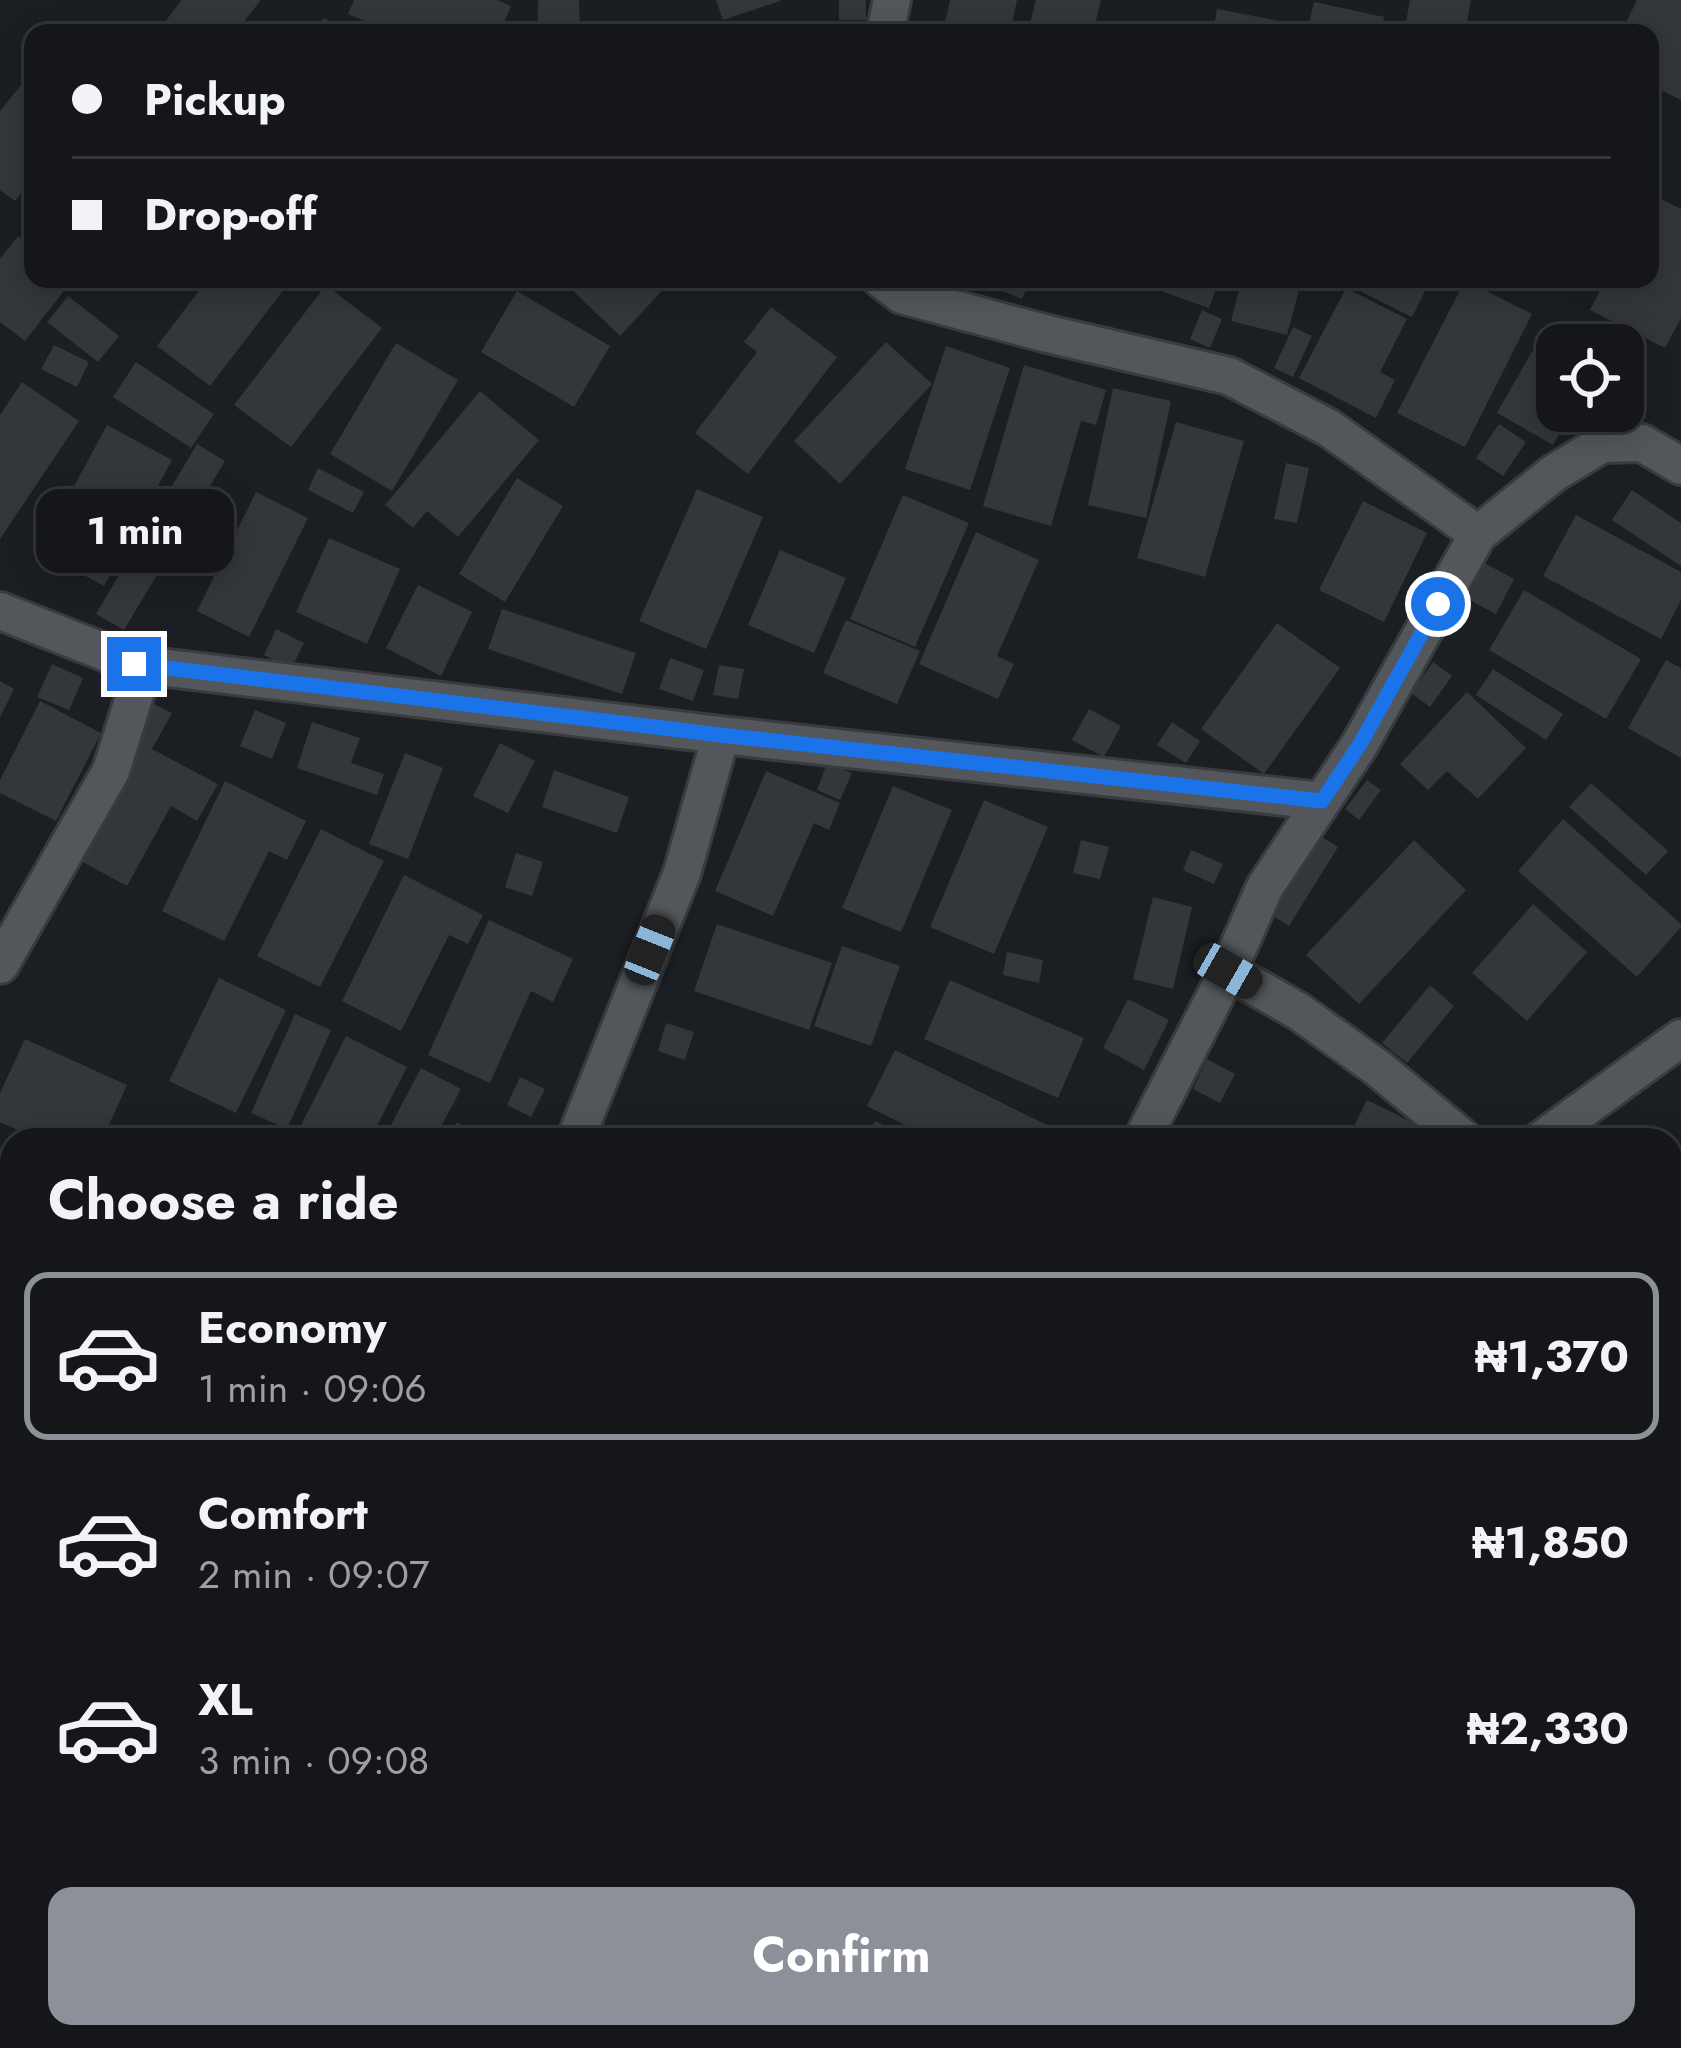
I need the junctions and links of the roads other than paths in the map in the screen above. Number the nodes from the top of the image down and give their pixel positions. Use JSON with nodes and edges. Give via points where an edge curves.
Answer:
{"nodes":[{"id":1,"x":893,"y":288,"type":"edge"},
{"id":2,"x":1681,"y":466,"type":"edge"},
{"id":3,"x":1478,"y":534,"type":"junction"},
{"id":4,"x":0,"y":611,"type":"edge"},
{"id":5,"x":134,"y":664,"type":"junction"},
{"id":6,"x":721,"y":735,"type":"junction"},
{"id":7,"x":1322,"y":801,"type":"junction"},
{"id":8,"x":0,"y":965,"type":"edge"},
{"id":9,"x":1228,"y":971,"type":"junction"},
{"id":10,"x":1681,"y":1038,"type":"edge"},
{"id":11,"x":580,"y":1128,"type":"edge"},
{"id":12,"x":1148,"y":1128,"type":"edge"},
{"id":13,"x":1451,"y":1128,"type":"edge"},
{"id":14,"x":1557,"y":1128,"type":"edge"}],
"edges":[{"from":1,"to":3,"type":"street","via":[[1229,376],[1329,428]]},
{"from":2,"to":3,"type":"street","via":[[1642,443],[1602,444]]},
{"from":3,"to":7,"type":"street"},
{"from":4,"to":5,"type":"street"},
{"from":5,"to":6,"type":"street"},
{"from":5,"to":8,"type":"street","via":[[136,691],[111,771]]},
{"from":6,"to":7,"type":"street"},
{"from":6,"to":11,"type":"street","via":[[682,873]]},
{"from":7,"to":9,"type":"street","via":[[1265,887]]},
{"from":9,"to":12,"type":"street"},
{"from":9,"to":13,"type":"street","via":[[1298,1011]]},
{"from":10,"to":14,"type":"street"}]}
